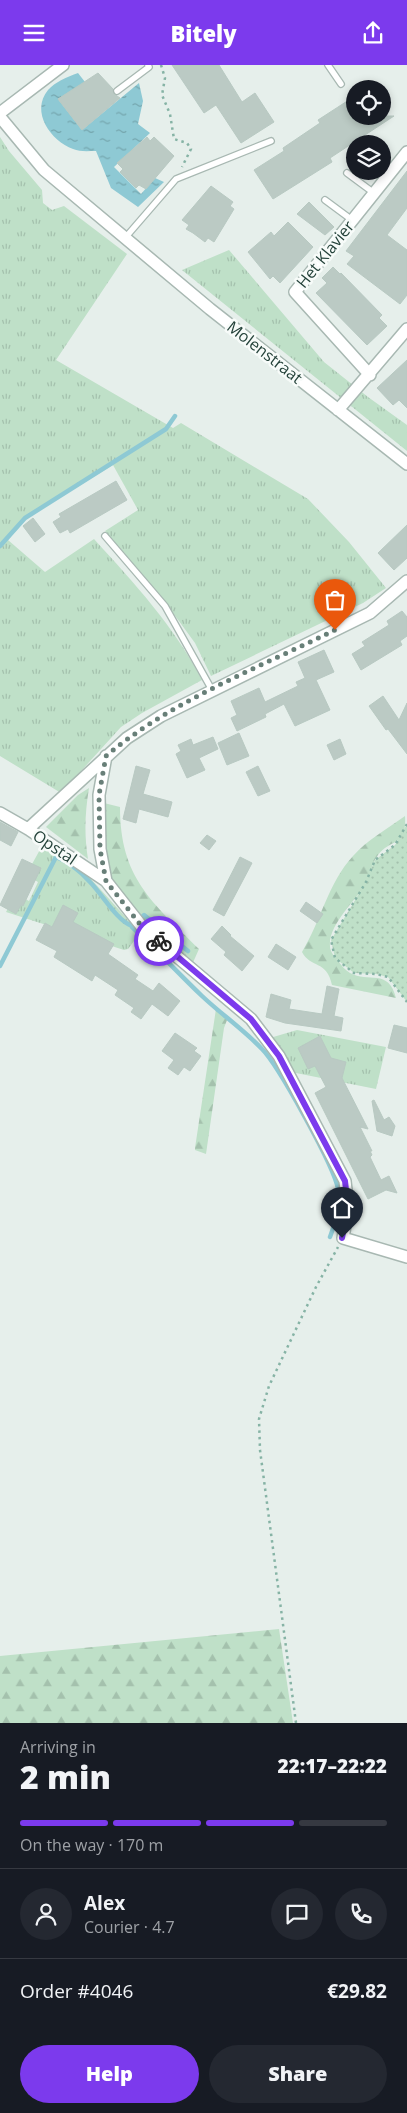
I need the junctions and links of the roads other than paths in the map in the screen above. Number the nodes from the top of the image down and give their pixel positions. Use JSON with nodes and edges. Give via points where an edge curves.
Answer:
{"nodes":[{"id":1,"x":63,"y":65,"type":"edge"},
{"id":2,"x":148,"y":65,"type":"edge"},
{"id":3,"x":328,"y":65,"type":"edge"},
{"id":4,"x":49,"y":69,"type":"edge"},
{"id":5,"x":341,"y":84,"type":"dead end"},
{"id":6,"x":117,"y":91,"type":"dead end"},
{"id":7,"x":0,"y":113,"type":"edge"},
{"id":8,"x":0,"y":117,"type":"edge"},
{"id":9,"x":271,"y":141,"type":"dead end"},
{"id":10,"x":407,"y":152,"type":"edge"},
{"id":11,"x":356,"y":180,"type":"edge"},
{"id":12,"x":374,"y":193,"type":"junction"},
{"id":13,"x":325,"y":200,"type":"dead end"},
{"id":14,"x":352,"y":221,"type":"junction"},
{"id":15,"x":125,"y":238,"type":"junction"},
{"id":16,"x":407,"y":329,"type":"edge"},
{"id":17,"x":370,"y":375,"type":"junction"},
{"id":18,"x":338,"y":410,"type":"junction"},
{"id":19,"x":407,"y":464,"type":"edge"},
{"id":20,"x":105,"y":535,"type":"dead end"},
{"id":21,"x":407,"y":581,"type":"edge"},
{"id":22,"x":212,"y":690,"type":"junction"},
{"id":23,"x":106,"y":756,"type":"junction"},
{"id":24,"x":0,"y":813,"type":"edge"},
{"id":25,"x":28,"y":829,"type":"junction"},
{"id":26,"x":106,"y":881,"type":"junction"},
{"id":27,"x":407,"y":1257,"type":"edge"}],
"edges":[{"from":1,"to":4,"type":"street"},
{"from":2,"to":6,"type":"lane"},
{"from":3,"to":5,"type":"lane"},
{"from":4,"to":7,"type":"street"},
{"from":8,"to":15,"type":"street","name":"Molenstraat","via":[[44,170]]},
{"from":9,"to":15,"type":"lane","via":[[176,179]]},
{"from":10,"to":12,"type":"street","name":"Het Klavier"},
{"from":11,"to":12,"type":"lane"},
{"from":12,"to":14,"type":"street","name":"Het Klavier"},
{"from":13,"to":14,"type":"lane"},
{"from":14,"to":17,"type":"street","name":"Het Klavier","via":[[295,292]]},
{"from":15,"to":18,"type":"street","name":"Molenstraat"},
{"from":16,"to":17,"type":"street"},
{"from":17,"to":18,"type":"street"},
{"from":18,"to":19,"type":"street","name":"Molenstraat"},
{"from":20,"to":22,"type":"lane","via":[[165,606]]},
{"from":21,"to":22,"type":"street","via":[[370,613]]},
{"from":22,"to":23,"type":"street","via":[[160,716]]},
{"from":23,"to":25,"type":"street"},
{"from":23,"to":26,"type":"street","via":[[99,795],[100,849]]},
{"from":24,"to":25,"type":"street","name":"Opstal"},
{"from":25,"to":26,"type":"street","name":"Opstal"},
{"from":26,"to":27,"type":"street","name":"Opstal","via":[[143,928],[251,1019],[279,1056],[345,1181],[348,1207],[342,1238]]}]}
